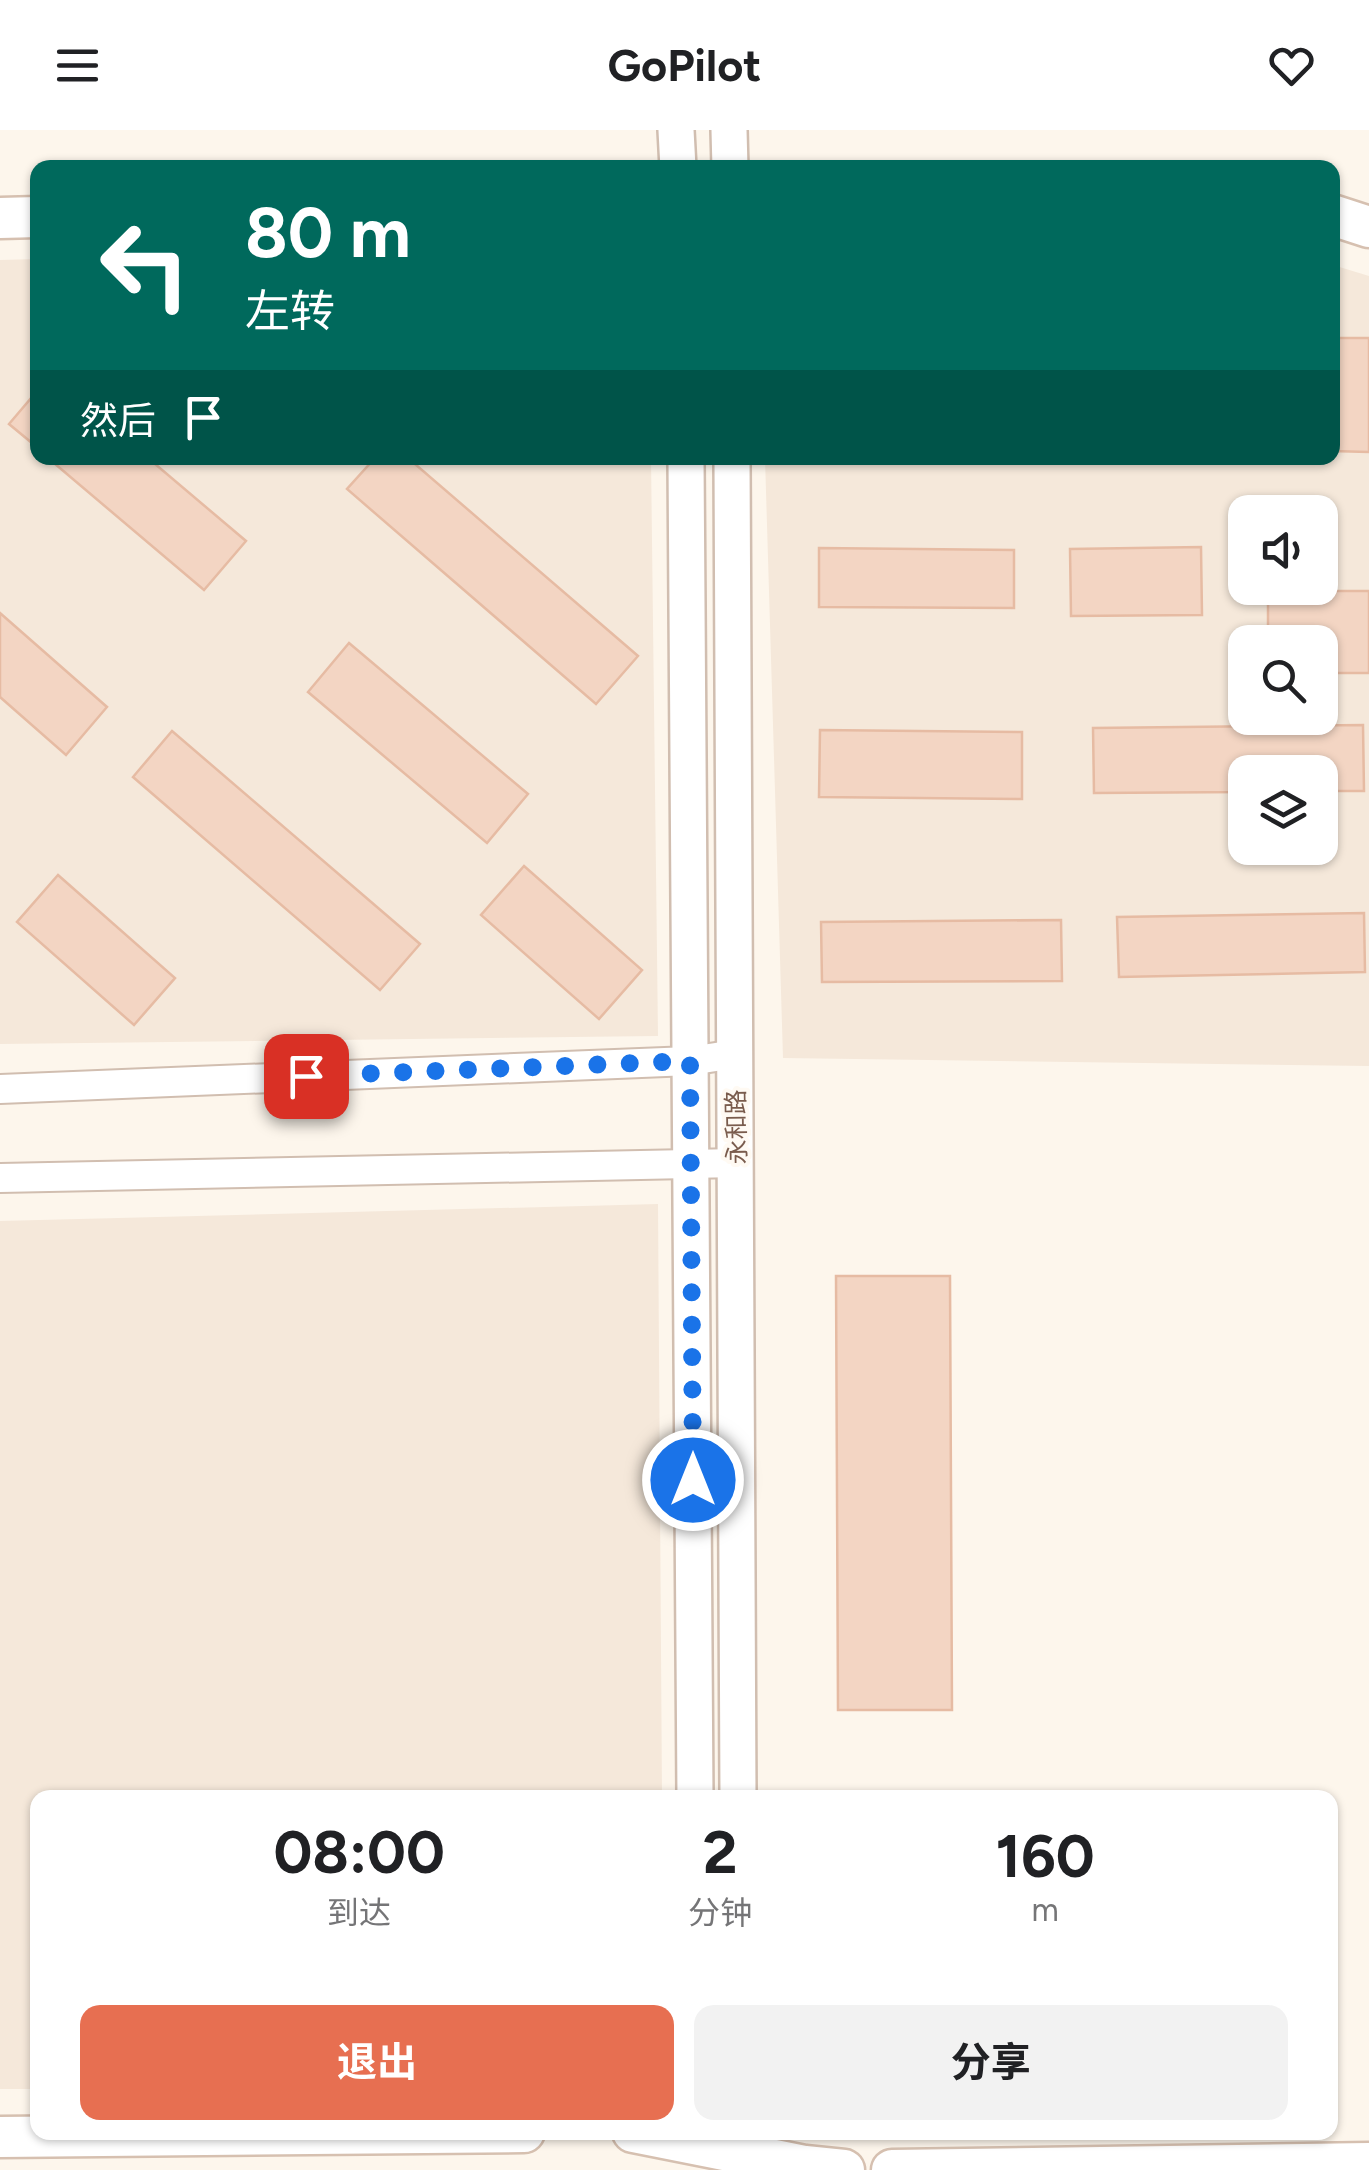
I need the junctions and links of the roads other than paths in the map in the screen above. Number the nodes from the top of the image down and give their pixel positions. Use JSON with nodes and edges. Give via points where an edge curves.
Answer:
{"nodes":[{"id":1,"x":676,"y":130,"type":"edge"},
{"id":2,"x":730,"y":130,"type":"edge"},
{"id":3,"x":678,"y":160,"type":"edge"},
{"id":4,"x":730,"y":160,"type":"edge"},
{"id":5,"x":0,"y":218,"type":"edge"},
{"id":6,"x":30,"y":218,"type":"edge"},
{"id":7,"x":1340,"y":218,"type":"edge"},
{"id":8,"x":1369,"y":228,"type":"edge"},
{"id":9,"x":686,"y":465,"type":"edge"},
{"id":10,"x":732,"y":465,"type":"edge"},
{"id":11,"x":734,"y":1054,"type":"junction"},
{"id":12,"x":690,"y":1061,"type":"junction"},
{"id":13,"x":0,"y":1089,"type":"edge"},
{"id":14,"x":691,"y":1163,"type":"junction"},
{"id":15,"x":738,"y":1163,"type":"junction"},
{"id":16,"x":0,"y":1178,"type":"edge"},
{"id":17,"x":695,"y":1790,"type":"edge"},
{"id":18,"x":738,"y":1790,"type":"edge"},
{"id":19,"x":0,"y":2137,"type":"edge"},
{"id":20,"x":30,"y":2137,"type":"edge"},
{"id":21,"x":664,"y":2140,"type":"edge"},
{"id":22,"x":698,"y":2149,"type":"edge"},
{"id":23,"x":738,"y":2152,"type":"edge"},
{"id":24,"x":1369,"y":2163,"type":"edge"},
{"id":25,"x":844,"y":2170,"type":"edge"},
{"id":26,"x":892,"y":2170,"type":"edge"}],
"edges":[{"from":1,"to":3,"type":"street"},
{"from":2,"to":4,"type":"street"},
{"from":5,"to":6,"type":"main road"},
{"from":7,"to":8,"type":"main road"},
{"from":9,"to":12,"type":"street","name":"永和路"},
{"from":10,"to":11,"type":"street","name":"永和路"},
{"from":11,"to":12,"type":"street"},
{"from":11,"to":15,"type":"street","name":"永和路"},
{"from":12,"to":13,"type":"street"},
{"from":12,"to":14,"type":"street","name":"永和路"},
{"from":14,"to":15,"type":"street"},
{"from":14,"to":16,"type":"street"},
{"from":14,"to":17,"type":"street","name":"永和路"},
{"from":15,"to":18,"type":"street","name":"永和路"},
{"from":19,"to":20,"type":"main road"},
{"from":21,"to":22,"type":"main road"},
{"from":22,"to":23,"type":"main road"},
{"from":23,"to":25,"type":"main road"},
{"from":24,"to":26,"type":"main road"}]}
